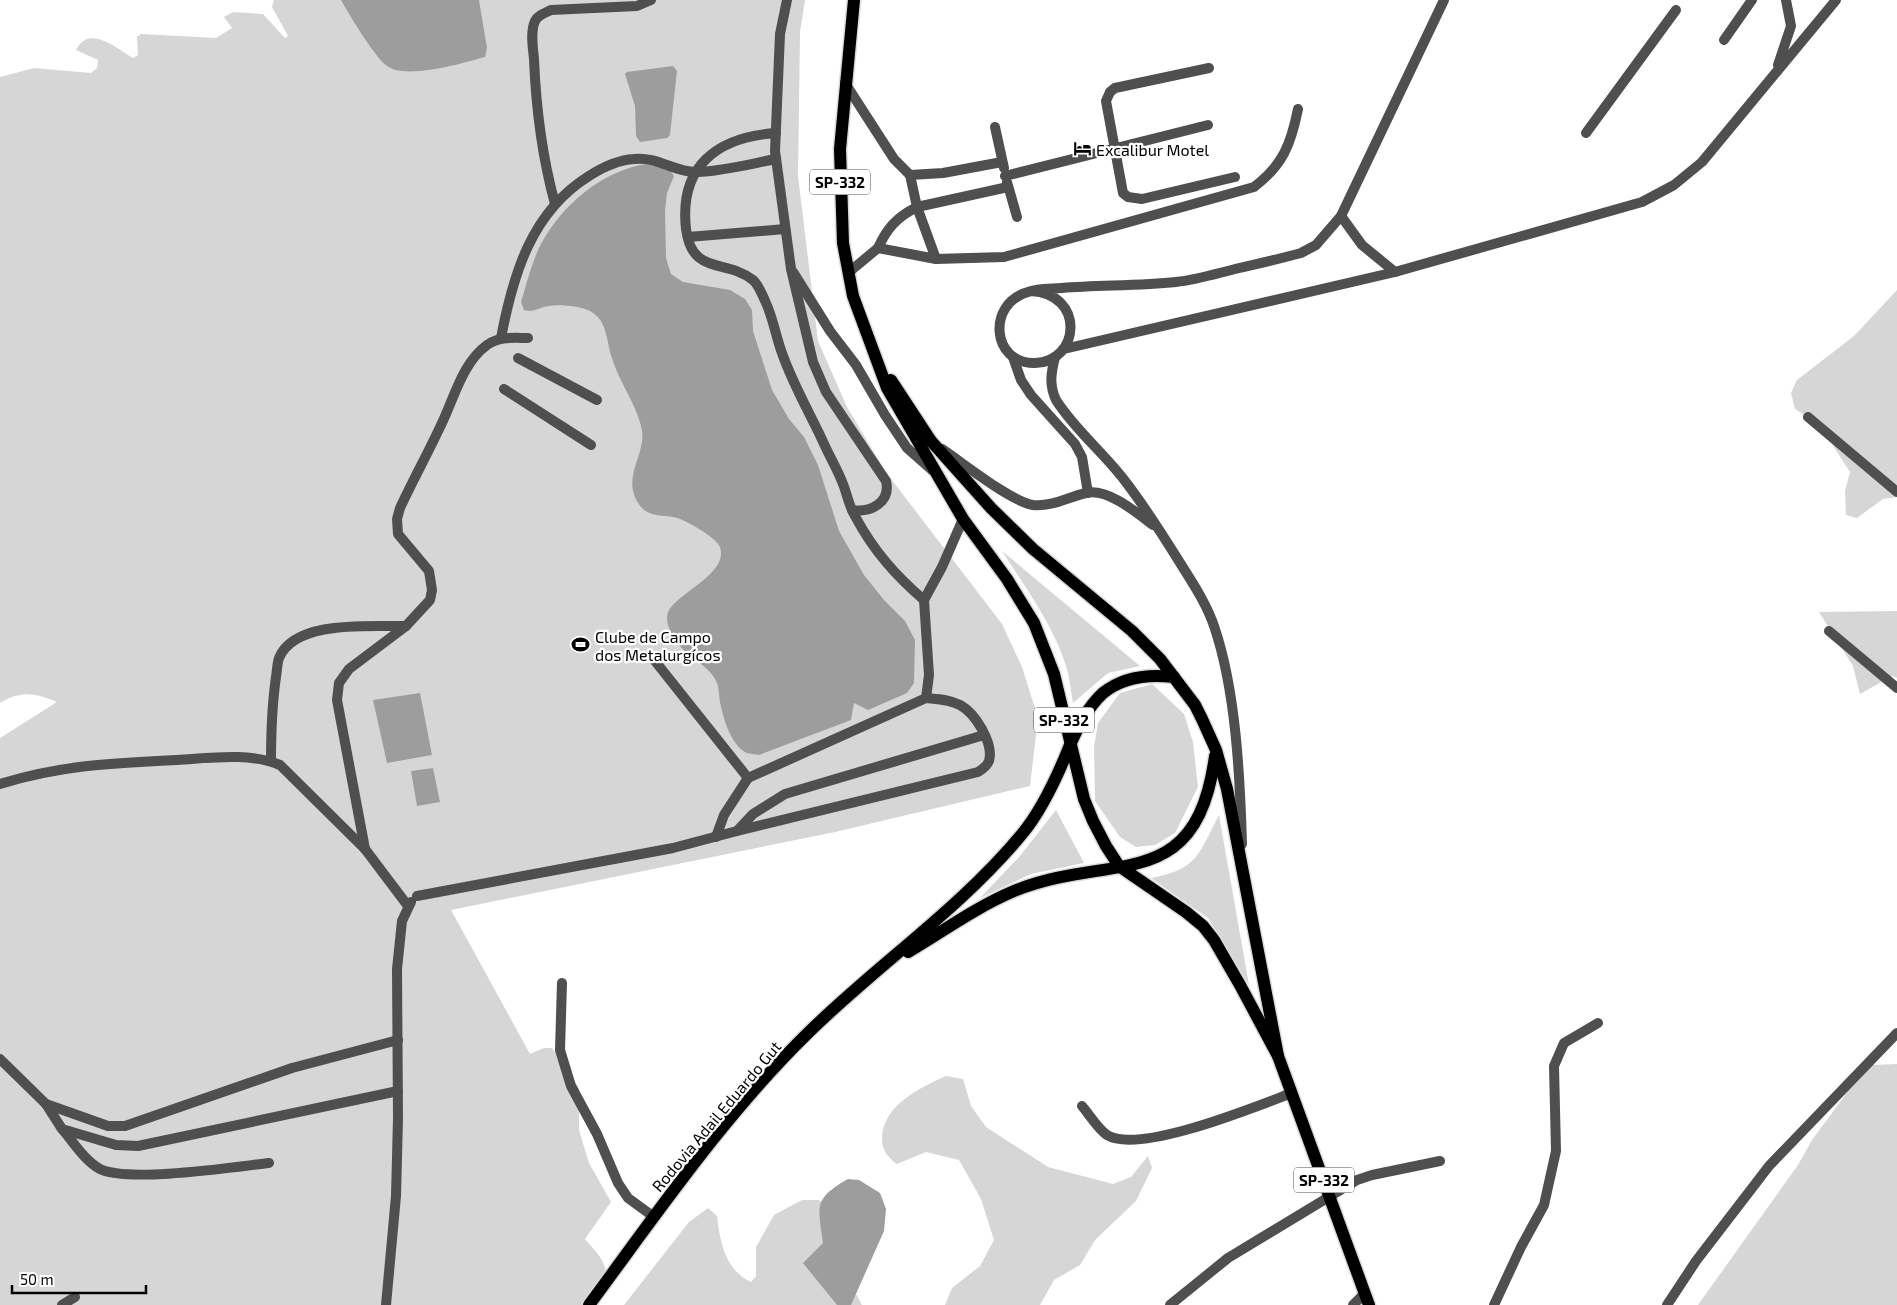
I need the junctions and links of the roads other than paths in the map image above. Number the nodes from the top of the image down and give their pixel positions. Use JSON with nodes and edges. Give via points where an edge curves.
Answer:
{"nodes":[{"id":1,"x":651,"y":0,"type":"edge"},
{"id":2,"x":787,"y":0,"type":"edge"},
{"id":3,"x":854,"y":0,"type":"edge"},
{"id":4,"x":1444,"y":0,"type":"edge"},
{"id":5,"x":1752,"y":0,"type":"edge"},
{"id":6,"x":1786,"y":0,"type":"edge"},
{"id":7,"x":1836,"y":0,"type":"edge"},
{"id":8,"x":1676,"y":10,"type":"dead end"},
{"id":9,"x":1724,"y":40,"type":"dead end"},
{"id":10,"x":1209,"y":68,"type":"dead end"},
{"id":11,"x":1774,"y":75,"type":"junction"},
{"id":12,"x":845,"y":82,"type":"junction"},
{"id":13,"x":1298,"y":109,"type":"dead end"},
{"id":14,"x":1208,"y":125,"type":"dead end"},
{"id":15,"x":995,"y":127,"type":"dead end"},
{"id":16,"x":1586,"y":133,"type":"dead end"},
{"id":17,"x":776,"y":134,"type":"junction"},
{"id":18,"x":1115,"y":147,"type":"junction"},
{"id":19,"x":776,"y":160,"type":"junction"},
{"id":20,"x":1002,"y":162,"type":"junction"},
{"id":21,"x":696,"y":172,"type":"junction"},
{"id":22,"x":910,"y":175,"type":"junction"},
{"id":23,"x":1005,"y":176,"type":"junction"},
{"id":24,"x":1235,"y":177,"type":"dead end"},
{"id":25,"x":1008,"y":187,"type":"junction"},
{"id":26,"x":554,"y":204,"type":"junction"},
{"id":27,"x":918,"y":207,"type":"junction"},
{"id":28,"x":1341,"y":216,"type":"junction"},
{"id":29,"x":1017,"y":217,"type":"dead end"},
{"id":30,"x":785,"y":229,"type":"junction"},
{"id":31,"x":688,"y":237,"type":"junction"},
{"id":32,"x":878,"y":248,"type":"junction"},
{"id":33,"x":936,"y":259,"type":"junction"},
{"id":34,"x":791,"y":269,"type":"junction"},
{"id":35,"x":1395,"y":272,"type":"junction"},
{"id":36,"x":848,"y":273,"type":"junction"},
{"id":37,"x":1031,"y":291,"type":"junction"},
{"id":38,"x":501,"y":338,"type":"junction"},
{"id":39,"x":528,"y":338,"type":"dead end"},
{"id":40,"x":1064,"y":349,"type":"junction"},
{"id":41,"x":1013,"y":357,"type":"junction"},
{"id":42,"x":1056,"y":357,"type":"junction"},
{"id":43,"x":518,"y":358,"type":"dead end"},
{"id":44,"x":877,"y":359,"type":"junction"},
{"id":45,"x":504,"y":389,"type":"dead end"},
{"id":46,"x":597,"y":400,"type":"dead end"},
{"id":47,"x":1808,"y":416,"type":"dead end"},
{"id":48,"x":931,"y":441,"type":"junction"},
{"id":49,"x":591,"y":445,"type":"dead end"},
{"id":50,"x":936,"y":474,"type":"junction"},
{"id":51,"x":1897,"y":492,"type":"edge"},
{"id":52,"x":1088,"y":493,"type":"junction"},
{"id":53,"x":852,"y":510,"type":"junction"},
{"id":54,"x":963,"y":519,"type":"junction"},
{"id":55,"x":1160,"y":530,"type":"junction"},
{"id":56,"x":924,"y":600,"type":"junction"},
{"id":57,"x":406,"y":626,"type":"junction"},
{"id":58,"x":1829,"y":631,"type":"dead end"},
{"id":59,"x":655,"y":661,"type":"dead end"},
{"id":60,"x":1174,"y":677,"type":"junction"},
{"id":61,"x":1897,"y":688,"type":"edge"},
{"id":62,"x":926,"y":698,"type":"junction"},
{"id":63,"x":984,"y":734,"type":"junction"},
{"id":64,"x":1070,"y":745,"type":"junction"},
{"id":65,"x":1216,"y":750,"type":"junction"},
{"id":66,"x":271,"y":761,"type":"junction"},
{"id":67,"x":748,"y":778,"type":"junction"},
{"id":68,"x":0,"y":784,"type":"edge"},
{"id":69,"x":737,"y":831,"type":"junction"},
{"id":70,"x":716,"y":837,"type":"junction"},
{"id":71,"x":365,"y":849,"type":"junction"},
{"id":72,"x":1119,"y":866,"type":"junction"},
{"id":73,"x":1242,"y":868,"type":"junction"},
{"id":74,"x":408,"y":906,"type":"junction"},
{"id":75,"x":886,"y":964,"type":"junction"},
{"id":76,"x":562,"y":983,"type":"dead end"},
{"id":77,"x":1598,"y":1022,"type":"dead end"},
{"id":78,"x":1897,"y":1033,"type":"edge"},
{"id":79,"x":398,"y":1040,"type":"junction"},
{"id":80,"x":1278,"y":1056,"type":"junction"},
{"id":81,"x":0,"y":1059,"type":"edge"},
{"id":82,"x":398,"y":1091,"type":"junction"},
{"id":83,"x":1292,"y":1093,"type":"junction"},
{"id":84,"x":46,"y":1104,"type":"junction"},
{"id":85,"x":1082,"y":1106,"type":"dead end"},
{"id":86,"x":62,"y":1129,"type":"junction"},
{"id":87,"x":1440,"y":1161,"type":"dead end"},
{"id":88,"x":268,"y":1163,"type":"dead end"},
{"id":89,"x":1330,"y":1196,"type":"junction"},
{"id":90,"x":654,"y":1217,"type":"junction"},
{"id":91,"x":75,"y":1297,"type":"dead end"},
{"id":92,"x":1367,"y":1299,"type":"edge"},
{"id":93,"x":62,"y":1305,"type":"edge"},
{"id":94,"x":386,"y":1305,"type":"edge"},
{"id":95,"x":589,"y":1305,"type":"edge"},
{"id":96,"x":1170,"y":1305,"type":"edge"},
{"id":97,"x":1353,"y":1305,"type":"edge"},
{"id":98,"x":1494,"y":1305,"type":"edge"},
{"id":99,"x":1667,"y":1305,"type":"edge"}],
"edges":[{"from":1,"to":26,"type":"street","via":[[637,6],[550,10],[535,21],[536,109]]},
{"from":2,"to":17,"type":"street","via":[[780,34]]},
{"from":3,"to":12,"type":"main road","number":"SP-332"},
{"from":4,"to":28,"type":"street"},
{"from":5,"to":9,"type":"street"},
{"from":6,"to":11,"type":"street","via":[[1792,26]]},
{"from":7,"to":11,"type":"street"},
{"from":8,"to":16,"type":"street"},
{"from":10,"to":18,"type":"street","via":[[1114,88],[1106,102]]},
{"from":11,"to":35,"type":"street","via":[[1702,162],[1674,185],[1634,204]]},
{"from":12,"to":22,"type":"street","via":[[894,159]]},
{"from":12,"to":36,"type":"main road","number":"SP-332","via":[[840,209]]},
{"from":13,"to":33,"type":"street","via":[[1292,138],[1272,173],[1254,187],[1004,257]]},
{"from":14,"to":18,"type":"street"},
{"from":15,"to":20,"type":"street"},
{"from":17,"to":19,"type":"street"},
{"from":17,"to":21,"type":"street","via":[[746,136],[730,142],[704,160]]},
{"from":18,"to":23,"type":"street"},
{"from":18,"to":24,"type":"street","via":[[1123,193],[1128,198],[1142,199]]},
{"from":19,"to":21,"type":"street"},
{"from":19,"to":30,"type":"street"},
{"from":20,"to":22,"type":"street","via":[[943,173]]},
{"from":20,"to":23,"type":"street"},
{"from":21,"to":26,"type":"street","via":[[650,159],[618,162],[578,183]]},
{"from":21,"to":31,"type":"street","via":[[686,209]]},
{"from":22,"to":27,"type":"street"},
{"from":23,"to":25,"type":"street"},
{"from":25,"to":27,"type":"street"},
{"from":25,"to":29,"type":"street"},
{"from":26,"to":38,"type":"street","via":[[523,255],[509,298]]},
{"from":27,"to":32,"type":"street","via":[[888,228]]},
{"from":27,"to":33,"type":"street"},
{"from":28,"to":35,"type":"street","via":[[1362,245]]},
{"from":28,"to":37,"type":"street","via":[[1316,245],[1301,254],[1281,259],[1175,282]]},
{"from":30,"to":31,"type":"street"},
{"from":30,"to":34,"type":"street"},
{"from":31,"to":53,"type":"street","via":[[697,258],[754,280],[767,305],[782,354]]},
{"from":32,"to":33,"type":"street"},
{"from":32,"to":36,"type":"street"},
{"from":34,"to":50,"type":"street","via":[[907,448]]},
{"from":34,"to":53,"type":"street","via":[[813,362],[826,392],[886,481],[886,497],[876,506]]},
{"from":35,"to":40,"type":"street"},
{"from":36,"to":44,"type":"main road","number":"SP-332"},
{"from":37,"to":40,"type":"street","via":[[1045,292],[1057,298],[1066,309],[1071,322],[1070,336]]},
{"from":37,"to":41,"type":"street","via":[[1011,300],[1000,318],[1001,339]]},
{"from":38,"to":39,"type":"street"},
{"from":38,"to":57,"type":"street","via":[[482,349],[470,364],[400,508],[398,534],[429,571],[432,590],[425,608]]},
{"from":40,"to":42,"type":"street"},
{"from":41,"to":42,"type":"street","via":[[1034,364]]},
{"from":41,"to":52,"type":"street","via":[[1021,380],[1082,457]]},
{"from":42,"to":55,"type":"street","via":[[1051,390],[1056,400],[1124,479]]},
{"from":43,"to":46,"type":"street"},
{"from":44,"to":48,"type":"main road","number":"SP-332"},
{"from":44,"to":50,"type":"main road","number":"SP-332","via":[[897,409]]},
{"from":45,"to":49,"type":"street"},
{"from":47,"to":51,"type":"street"},
{"from":48,"to":52,"type":"street","via":[[1017,498],[1033,504],[1062,502]]},
{"from":48,"to":60,"type":"main road","number":"SP-332","via":[[968,484],[1033,549],[1132,631]]},
{"from":50,"to":54,"type":"main road","number":"SP-332"},
{"from":52,"to":55,"type":"street","via":[[1121,502]]},
{"from":53,"to":56,"type":"street","via":[[895,575]]},
{"from":54,"to":56,"type":"street"},
{"from":54,"to":64,"type":"main road","number":"SP-332","via":[[1034,623],[1054,674]]},
{"from":55,"to":73,"type":"street","via":[[1202,598],[1224,660],[1239,770]]},
{"from":56,"to":62,"type":"street","via":[[929,675]]},
{"from":57,"to":66,"type":"street","via":[[331,628],[307,633],[293,642],[279,657],[272,705]]},
{"from":57,"to":71,"type":"street","via":[[349,668],[339,683],[337,700]]},
{"from":58,"to":61,"type":"street"},
{"from":59,"to":67,"type":"street"},
{"from":60,"to":64,"type":"main road","via":[[1152,675],[1135,678],[1105,692],[1083,717]]},
{"from":60,"to":65,"type":"main road","number":"SP-332","via":[[1195,705]]},
{"from":62,"to":63,"type":"street","via":[[960,705],[970,712]]},
{"from":62,"to":67,"type":"street"},
{"from":63,"to":69,"type":"street","via":[[785,794],[753,814]]},
{"from":63,"to":69,"type":"street","via":[[989,760],[986,767],[978,772]]},
{"from":64,"to":72,"type":"main road","number":"SP-332","via":[[1084,799]]},
{"from":64,"to":75,"type":"main road","name":"Rodovia Adail Eduardo Gut","via":[[1042,804],[1024,833]]},
{"from":65,"to":72,"type":"main road","via":[[1212,782],[1204,805],[1184,840],[1159,857]]},
{"from":65,"to":73,"type":"main road","number":"SP-332"},
{"from":66,"to":68,"type":"street","via":[[228,757],[84,765],[38,772]]},
{"from":66,"to":71,"type":"street","via":[[280,764]]},
{"from":67,"to":70,"type":"street","via":[[724,815]]},
{"from":69,"to":70,"type":"street"},
{"from":70,"to":74,"type":"street","via":[[417,896]]},
{"from":71,"to":74,"type":"street"},
{"from":72,"to":75,"type":"main road","name":"Rodovia Adail Eduardo Gut","via":[[1050,879],[1013,892],[962,918]]},
{"from":72,"to":80,"type":"main road","number":"SP-332","via":[[1203,926],[1240,985]]},
{"from":73,"to":80,"type":"main road","number":"SP-332"},
{"from":74,"to":79,"type":"street","via":[[402,921],[397,969]]},
{"from":75,"to":90,"type":"main road","name":"Rodovia Adail Eduardo Gut","via":[[808,1032],[762,1080]]},
{"from":76,"to":90,"type":"street","via":[[560,1050],[571,1086],[618,1183],[628,1198]]},
{"from":77,"to":98,"type":"street","via":[[1564,1043],[1554,1066],[1556,1151],[1544,1205]]},
{"from":78,"to":99,"type":"street","via":[[1770,1166],[1696,1261]]},
{"from":79,"to":82,"type":"street"},
{"from":79,"to":84,"type":"street","via":[[284,1070],[125,1126],[108,1126]]},
{"from":80,"to":83,"type":"main road","number":"SP-332"},
{"from":81,"to":84,"type":"street"},
{"from":82,"to":86,"type":"street","via":[[138,1146],[116,1145]]},
{"from":82,"to":94,"type":"street","via":[[396,1196]]},
{"from":83,"to":85,"type":"street","via":[[1220,1120],[1164,1135],[1128,1140],[1107,1135]]},
{"from":83,"to":89,"type":"main road","number":"SP-332"},
{"from":84,"to":86,"type":"street"},
{"from":86,"to":88,"type":"street","via":[[88,1159],[100,1169],[113,1173],[155,1174]]},
{"from":87,"to":89,"type":"street","via":[[1372,1175]]},
{"from":89,"to":92,"type":"main road","number":"SP-332"},
{"from":89,"to":96,"type":"street","via":[[1228,1258]]},
{"from":90,"to":95,"type":"main road","name":"Rodovia Adail Eduardo Gut"},
{"from":91,"to":93,"type":"street"},
{"from":92,"to":97,"type":"street"}]}
